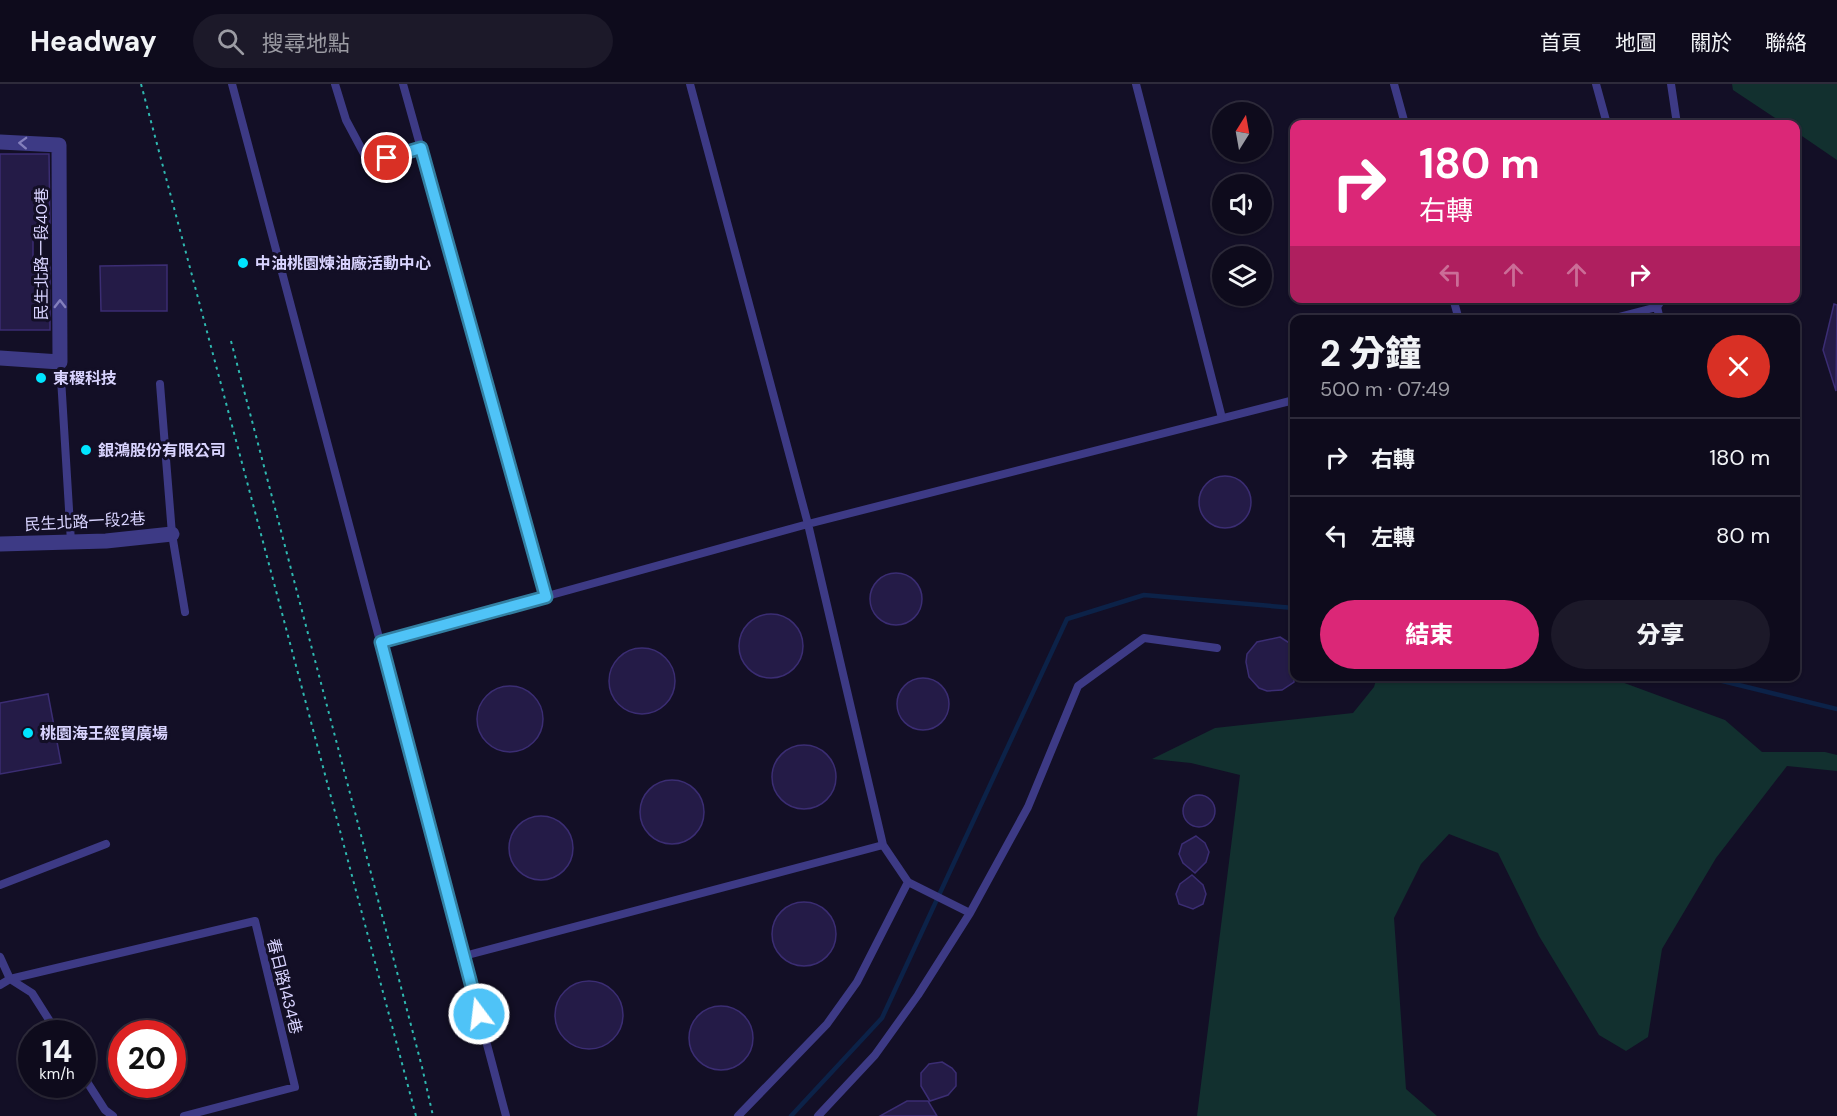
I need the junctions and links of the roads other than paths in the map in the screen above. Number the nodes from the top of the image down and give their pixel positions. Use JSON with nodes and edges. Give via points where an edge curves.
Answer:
{"nodes":[{"id":1,"x":232,"y":84,"type":"edge"},
{"id":2,"x":335,"y":84,"type":"edge"},
{"id":3,"x":403,"y":84,"type":"edge"},
{"id":4,"x":690,"y":84,"type":"edge"},
{"id":5,"x":1136,"y":84,"type":"edge"},
{"id":6,"x":1394,"y":84,"type":"edge"},
{"id":7,"x":1596,"y":84,"type":"edge"},
{"id":8,"x":1671,"y":84,"type":"edge"},
{"id":9,"x":1404,"y":120,"type":"edge"},
{"id":10,"x":1606,"y":120,"type":"edge"},
{"id":11,"x":1676,"y":120,"type":"edge"},
{"id":12,"x":0,"y":142,"type":"edge"},
{"id":13,"x":421,"y":148,"type":"junction"},
{"id":14,"x":1656,"y":303,"type":"edge"},
{"id":15,"x":1621,"y":315,"type":"edge"},
{"id":16,"x":0,"y":358,"type":"edge"},
{"id":17,"x":61,"y":378,"type":"dead end"},
{"id":18,"x":160,"y":384,"type":"dead end"},
{"id":19,"x":1290,"y":401,"type":"edge"},
{"id":20,"x":1222,"y":418,"type":"junction"},
{"id":21,"x":808,"y":524,"type":"junction"},
{"id":22,"x":172,"y":534,"type":"junction"},
{"id":23,"x":70,"y":542,"type":"junction"},
{"id":24,"x":0,"y":544,"type":"edge"},
{"id":25,"x":546,"y":597,"type":"junction"},
{"id":26,"x":185,"y":612,"type":"dead end"},
{"id":27,"x":381,"y":642,"type":"junction"},
{"id":28,"x":1218,"y":648,"type":"dead end"},
{"id":29,"x":106,"y":844,"type":"dead end"},
{"id":30,"x":883,"y":845,"type":"junction"},
{"id":31,"x":908,"y":882,"type":"junction"},
{"id":32,"x":0,"y":885,"type":"edge"},
{"id":33,"x":969,"y":913,"type":"junction"},
{"id":34,"x":464,"y":956,"type":"junction"},
{"id":35,"x":0,"y":957,"type":"edge"},
{"id":36,"x":10,"y":979,"type":"junction"},
{"id":37,"x":0,"y":986,"type":"edge"},
{"id":38,"x":49,"y":1020,"type":"edge"},
{"id":39,"x":96,"y":1096,"type":"edge"},
{"id":40,"x":113,"y":1116,"type":"edge"},
{"id":41,"x":184,"y":1116,"type":"edge"},
{"id":42,"x":506,"y":1116,"type":"edge"},
{"id":43,"x":738,"y":1116,"type":"edge"},
{"id":44,"x":818,"y":1116,"type":"edge"}],
"edges":[{"from":1,"to":27,"type":"lane"},
{"from":2,"to":13,"type":"lane","via":[[346,120],[369,162]]},
{"from":3,"to":13,"type":"lane"},
{"from":4,"to":21,"type":"lane"},
{"from":5,"to":20,"type":"lane"},
{"from":6,"to":9,"type":"lane"},
{"from":7,"to":10,"type":"lane"},
{"from":8,"to":11,"type":"lane"},
{"from":16,"to":12,"type":"street","name":"民生北路一段40巷","one_way":true,"via":[[60,362],[59,145]]},
{"from":13,"to":25,"type":"lane"},
{"from":14,"to":15,"type":"lane"},
{"from":17,"to":23,"type":"lane"},
{"from":18,"to":22,"type":"lane"},
{"from":19,"to":20,"type":"lane"},
{"from":20,"to":21,"type":"lane"},
{"from":21,"to":25,"type":"lane"},
{"from":21,"to":30,"type":"lane"},
{"from":22,"to":23,"type":"street","name":"民生北路一段2巷"},
{"from":22,"to":26,"type":"lane"},
{"from":23,"to":24,"type":"street","name":"民生北路一段2巷"},
{"from":25,"to":27,"type":"lane"},
{"from":27,"to":34,"type":"lane"},
{"from":28,"to":33,"type":"lane","via":[[1144,638],[1078,686],[1028,807]]},
{"from":29,"to":32,"type":"lane"},
{"from":30,"to":31,"type":"lane"},
{"from":30,"to":34,"type":"lane"},
{"from":31,"to":33,"type":"lane"},
{"from":31,"to":43,"type":"lane","via":[[857,982],[827,1024]]},
{"from":33,"to":44,"type":"lane","via":[[918,995],[874,1055]]},
{"from":34,"to":42,"type":"lane"},
{"from":35,"to":36,"type":"lane"},
{"from":36,"to":37,"type":"lane","name":"春日路1434巷"},
{"from":36,"to":38,"type":"lane","via":[[32,993]]},
{"from":36,"to":41,"type":"lane","name":"春日路1434巷","via":[[255,921],[295,1087]]},
{"from":39,"to":40,"type":"lane"}]}
